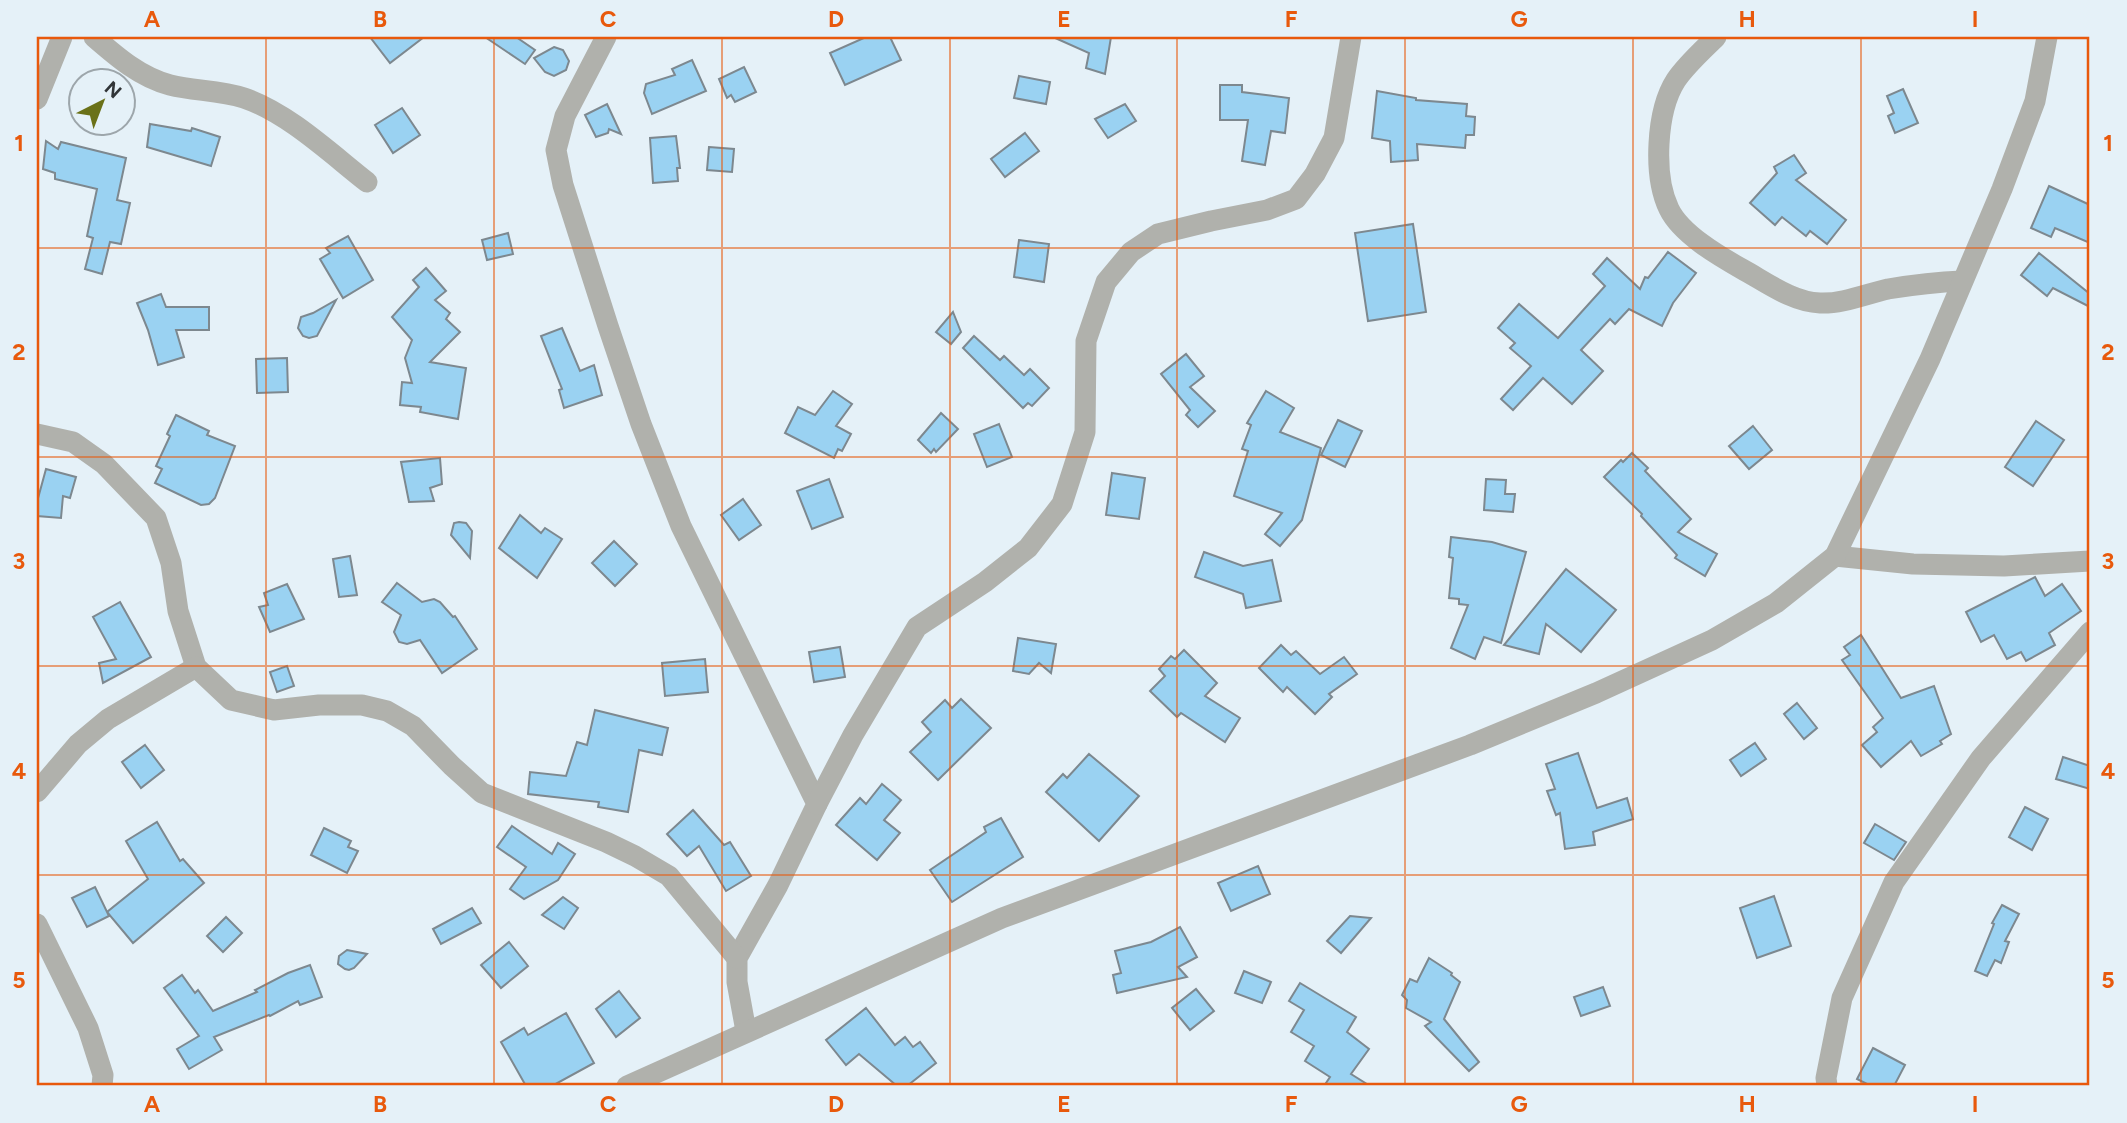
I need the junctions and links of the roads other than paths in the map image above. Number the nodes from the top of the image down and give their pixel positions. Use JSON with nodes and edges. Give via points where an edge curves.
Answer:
{"nodes":[{"id":1,"x":62,"y":37,"type":"edge"},
{"id":2,"x":94,"y":37,"type":"edge"},
{"id":3,"x":606,"y":37,"type":"edge"},
{"id":4,"x":1351,"y":37,"type":"edge"},
{"id":5,"x":1716,"y":37,"type":"edge"},
{"id":6,"x":2047,"y":37,"type":"edge"},
{"id":7,"x":37,"y":99,"type":"edge"},
{"id":8,"x":367,"y":182,"type":"dead end"},
{"id":9,"x":1962,"y":281,"type":"junction"},
{"id":10,"x":37,"y":434,"type":"edge"},
{"id":11,"x":1835,"y":555,"type":"junction"},
{"id":12,"x":2090,"y":561,"type":"edge"},
{"id":13,"x":2090,"y":632,"type":"edge"},
{"id":14,"x":196,"y":667,"type":"junction"},
{"id":15,"x":37,"y":792,"type":"edge"},
{"id":16,"x":817,"y":804,"type":"junction"},
{"id":17,"x":37,"y":924,"type":"edge"},
{"id":18,"x":737,"y":958,"type":"junction"},
{"id":19,"x":746,"y":1031,"type":"junction"},
{"id":20,"x":102,"y":1086,"type":"edge"},
{"id":21,"x":630,"y":1086,"type":"edge"},
{"id":22,"x":1827,"y":1086,"type":"edge"}],
"edges":[{"from":1,"to":7,"type":"street"},
{"from":2,"to":8,"type":"street","via":[[144,75],[171,85],[244,98],[271,111]]},
{"from":3,"to":16,"type":"street","via":[[565,116],[556,150],[563,185],[629,388],[681,526]]},
{"from":4,"to":16,"type":"street","via":[[1334,138],[1296,199],[1267,210],[1158,234],[1131,252],[1106,282],[1086,341],[1085,432],[1062,504],[1028,548],[917,626]]},
{"from":5,"to":9,"type":"street","via":[[1675,81],[1659,139],[1659,178],[1669,210],[1688,233],[1777,288],[1820,303]]},
{"from":6,"to":9,"type":"street","via":[[2035,101]]},
{"from":9,"to":11,"type":"street","via":[[1930,359]]},
{"from":10,"to":14,"type":"street","via":[[73,442],[104,464],[156,518]]},
{"from":11,"to":12,"type":"street","via":[[1952,565]]},
{"from":11,"to":19,"type":"street","via":[[1776,603],[1712,640],[1597,693],[1470,745],[1002,918]]},
{"from":13,"to":22,"type":"street","via":[[1982,758],[1894,882],[1842,998]]},
{"from":14,"to":15,"type":"street","via":[[108,719],[78,744]]},
{"from":14,"to":18,"type":"street","via":[[231,700],[274,710],[362,705],[387,711],[414,726],[482,793],[606,842],[669,876]]},
{"from":16,"to":18,"type":"street"},
{"from":17,"to":20,"type":"street","via":[[88,1028],[103,1075]]},
{"from":18,"to":19,"type":"street"},
{"from":19,"to":21,"type":"street"}]}
